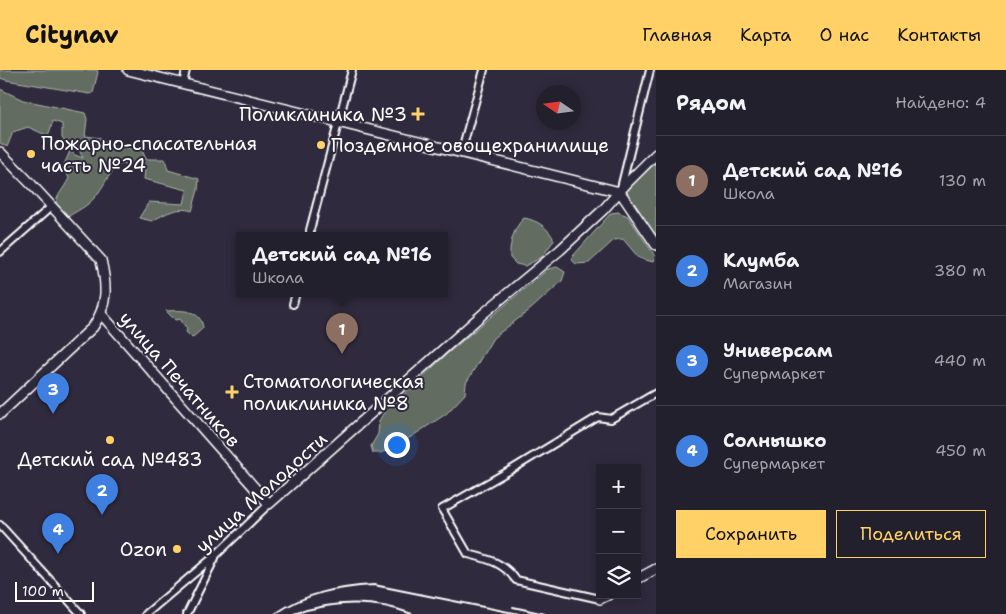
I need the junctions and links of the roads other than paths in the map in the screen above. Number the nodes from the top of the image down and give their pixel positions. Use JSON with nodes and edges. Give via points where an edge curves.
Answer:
{"nodes":[{"id":1,"x":128,"y":70,"type":"edge"},
{"id":2,"x":186,"y":70,"type":"edge"},
{"id":3,"x":352,"y":70,"type":"edge"},
{"id":4,"x":484,"y":70,"type":"edge"},
{"id":5,"x":650,"y":70,"type":"edge"},
{"id":6,"x":183,"y":84,"type":"junction"},
{"id":7,"x":338,"y":123,"type":"junction"},
{"id":8,"x":0,"y":152,"type":"edge"},
{"id":9,"x":461,"y":152,"type":"junction"},
{"id":10,"x":656,"y":154,"type":"edge"},
{"id":11,"x":620,"y":192,"type":"junction"},
{"id":12,"x":52,"y":206,"type":"junction"},
{"id":13,"x":310,"y":232,"type":"edge"},
{"id":14,"x":656,"y":245,"type":"edge"},
{"id":15,"x":0,"y":252,"type":"edge"},
{"id":16,"x":295,"y":297,"type":"edge"},
{"id":17,"x":293,"y":304,"type":"dead end"},
{"id":18,"x":102,"y":315,"type":"junction"},
{"id":19,"x":656,"y":393,"type":"edge"},
{"id":20,"x":0,"y":414,"type":"edge"},
{"id":21,"x":269,"y":504,"type":"junction"},
{"id":22,"x":0,"y":525,"type":"edge"},
{"id":23,"x":216,"y":555,"type":"junction"},
{"id":24,"x":656,"y":569,"type":"edge"},
{"id":25,"x":641,"y":577,"type":"edge"},
{"id":26,"x":596,"y":595,"type":"edge"},
{"id":27,"x":81,"y":614,"type":"edge"},
{"id":28,"x":146,"y":614,"type":"edge"},
{"id":29,"x":187,"y":614,"type":"edge"}],
"edges":[{"from":1,"to":6,"type":"street"},
{"from":2,"to":6,"type":"street"},
{"from":3,"to":7,"type":"street"},
{"from":4,"to":9,"type":"street"},
{"from":5,"to":11,"type":"street"},
{"from":6,"to":7,"type":"street"},
{"from":7,"to":9,"type":"street"},
{"from":7,"to":13,"type":"street"},
{"from":8,"to":12,"type":"street","name":"улица Печатников"},
{"from":9,"to":11,"type":"street"},
{"from":10,"to":11,"type":"street","name":"улица Молодости"},
{"from":11,"to":14,"type":"street"},
{"from":11,"to":21,"type":"street","name":"улица Молодости","via":[[560,250],[484,313]]},
{"from":12,"to":15,"type":"street"},
{"from":12,"to":18,"type":"street","name":"улица Печатников","via":[[100,260],[105,286]]},
{"from":16,"to":17,"type":"street"},
{"from":18,"to":20,"type":"street"},
{"from":18,"to":21,"type":"street","name":"улица Печатников"},
{"from":19,"to":26,"type":"street","via":[[611,419],[598,417],[442,509],[468,554],[487,558],[508,569],[516,580]]},
{"from":21,"to":23,"type":"street","name":"улица Молодости"},
{"from":22,"to":27,"type":"street"},
{"from":23,"to":28,"type":"street","name":"улица Молодости"},
{"from":23,"to":29,"type":"street"},
{"from":24,"to":25,"type":"street"}]}
